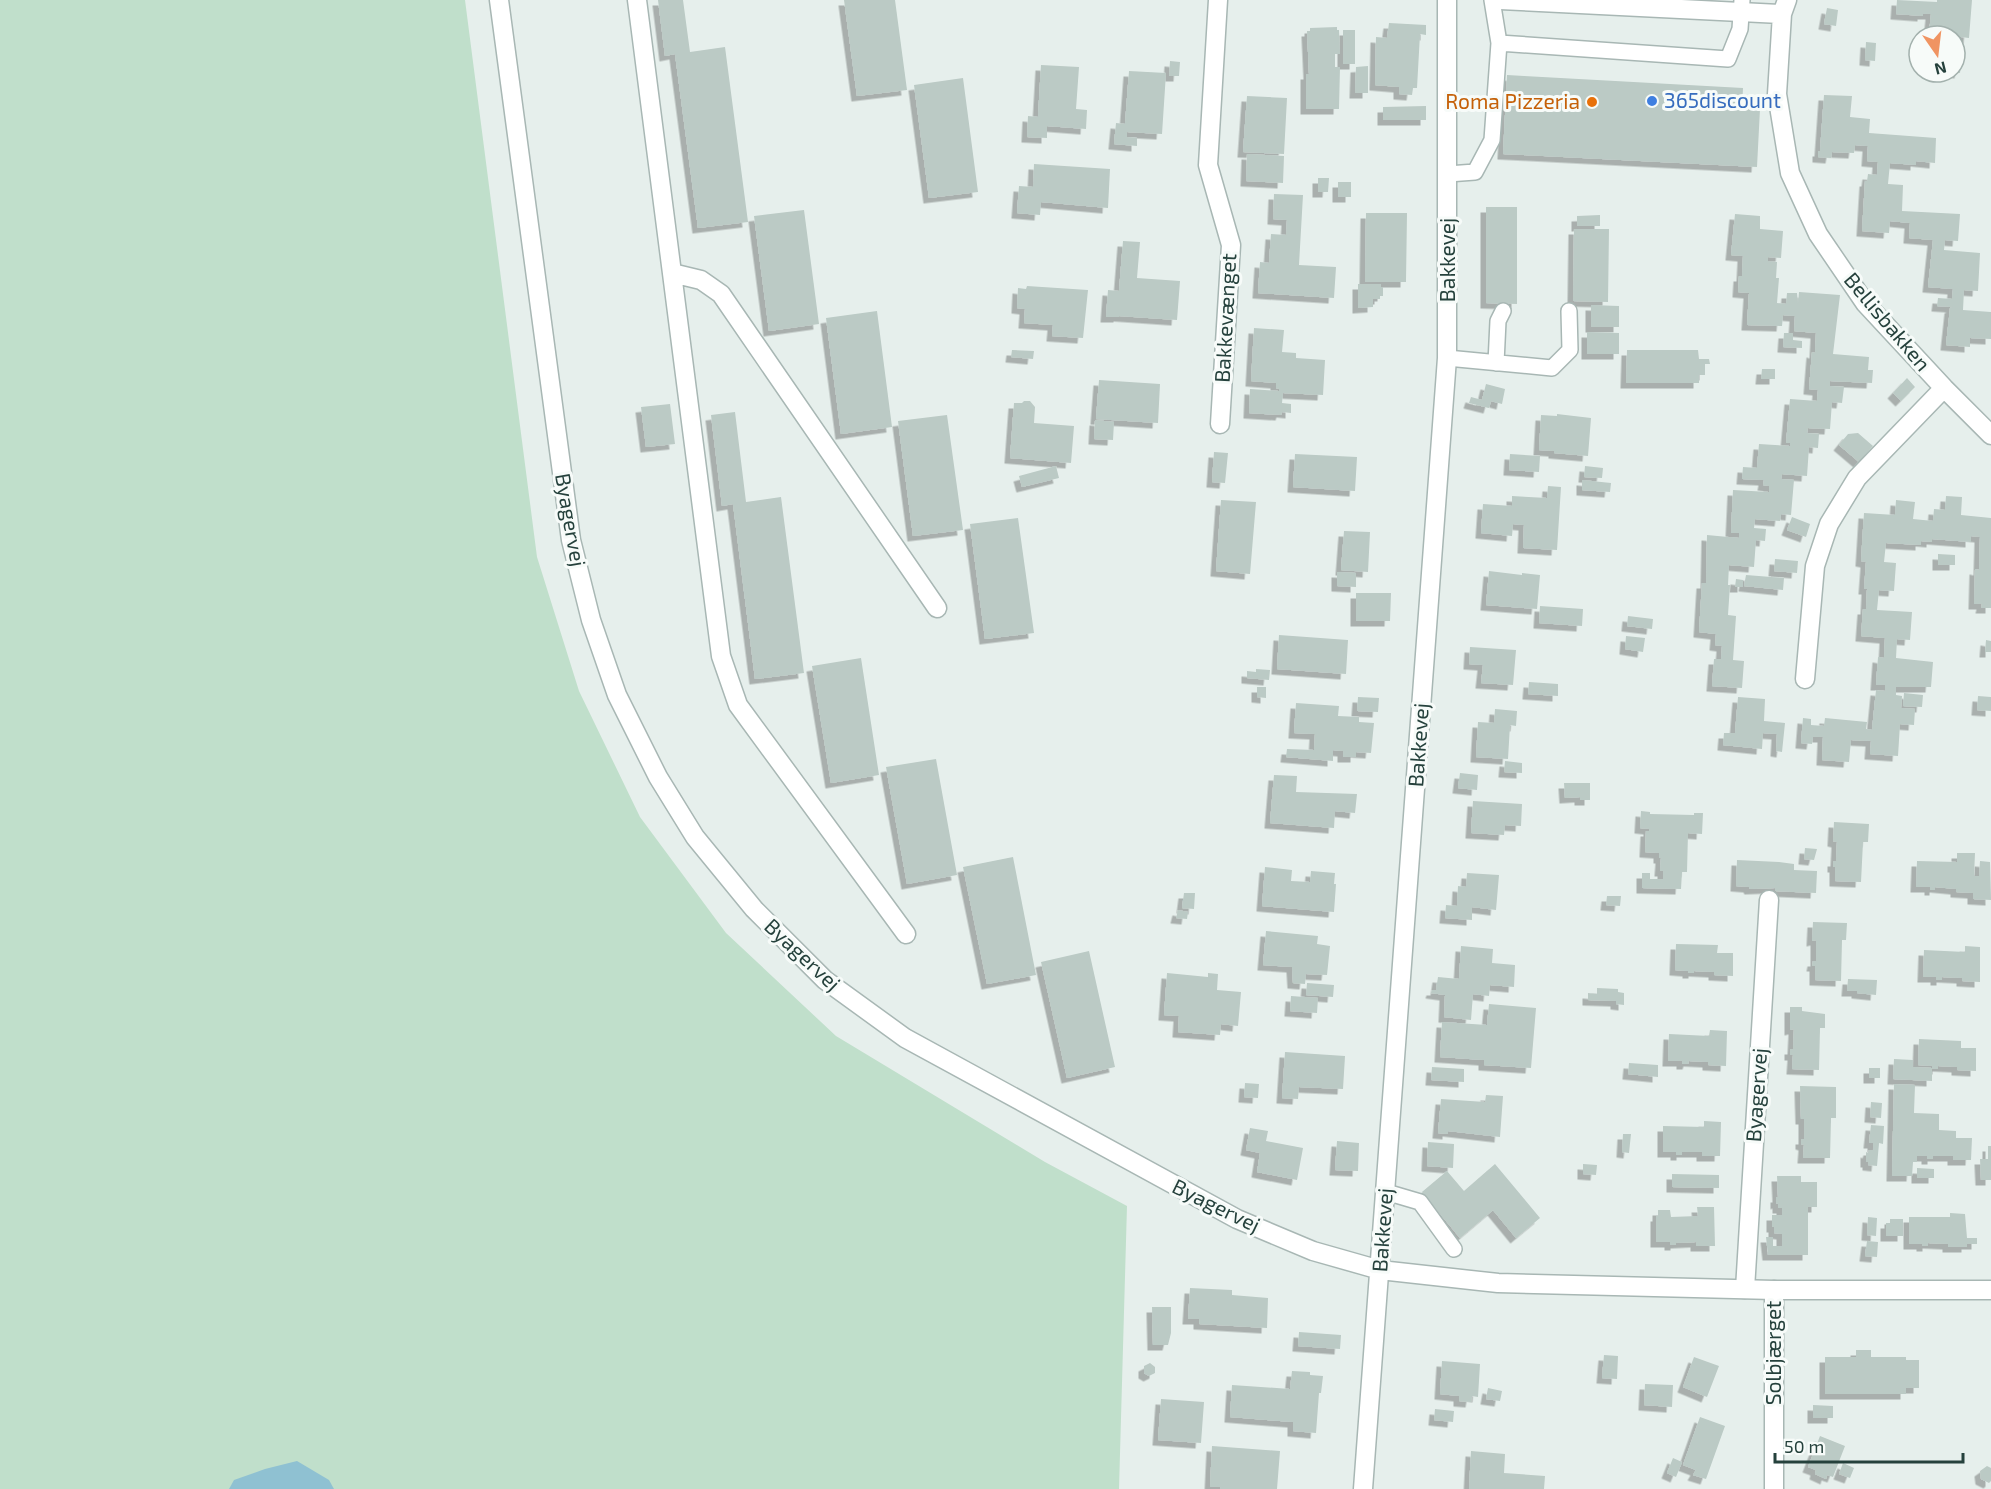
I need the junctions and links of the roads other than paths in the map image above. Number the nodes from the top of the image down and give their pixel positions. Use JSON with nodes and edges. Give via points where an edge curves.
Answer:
{"nodes":[{"id":1,"x":499,"y":0,"type":"edge"},
{"id":2,"x":638,"y":0,"type":"edge"},
{"id":3,"x":1218,"y":0,"type":"edge"},
{"id":4,"x":1447,"y":0,"type":"edge"},
{"id":5,"x":1492,"y":0,"type":"edge"},
{"id":6,"x":1500,"y":0,"type":"edge"},
{"id":7,"x":1742,"y":6,"type":"edge"},
{"id":8,"x":1784,"y":7,"type":"edge"},
{"id":9,"x":1499,"y":43,"type":"junction"},
{"id":10,"x":1448,"y":174,"type":"junction"},
{"id":11,"x":672,"y":273,"type":"junction"},
{"id":12,"x":1503,"y":311,"type":"dead end"},
{"id":13,"x":1569,"y":311,"type":"dead end"},
{"id":14,"x":1447,"y":358,"type":"junction"},
{"id":15,"x":1496,"y":363,"type":"junction"},
{"id":16,"x":1944,"y":388,"type":"junction"},
{"id":17,"x":1220,"y":424,"type":"dead end"},
{"id":18,"x":1991,"y":435,"type":"edge"},
{"id":19,"x":937,"y":608,"type":"dead end"},
{"id":20,"x":1805,"y":679,"type":"dead end"},
{"id":21,"x":1769,"y":900,"type":"dead end"},
{"id":22,"x":906,"y":934,"type":"dead end"},
{"id":23,"x":1386,"y":1192,"type":"junction"},
{"id":24,"x":1454,"y":1249,"type":"dead end"},
{"id":25,"x":1380,"y":1270,"type":"junction"},
{"id":26,"x":1745,"y":1289,"type":"junction"},
{"id":27,"x":1774,"y":1290,"type":"junction"},
{"id":28,"x":1991,"y":1290,"type":"edge"},
{"id":29,"x":1363,"y":1489,"type":"edge"},
{"id":30,"x":1774,"y":1489,"type":"edge"}],
"edges":[{"from":1,"to":25,"type":"street","name":"Byagervej","via":[[571,540],[591,620],[617,695],[658,777],[695,837],[754,909],[825,980],[905,1038],[1237,1219],[1313,1251]]},
{"from":2,"to":11,"type":"street"},
{"from":3,"to":17,"type":"street","name":"Bakkevænget","via":[[1208,165],[1231,245]]},
{"from":4,"to":10,"type":"street","name":"Bakkevej"},
{"from":5,"to":9,"type":"lane"},
{"from":6,"to":7,"type":"street"},
{"from":7,"to":8,"type":"street"},
{"from":7,"to":9,"type":"lane","via":[[1740,29],[1728,59]]},
{"from":8,"to":16,"type":"street","name":"Bellisbakken","via":[[1777,94],[1790,173],[1818,234],[1865,303]]},
{"from":9,"to":10,"type":"lane","via":[[1492,140],[1475,172]]},
{"from":10,"to":14,"type":"street","name":"Bakkevej"},
{"from":11,"to":19,"type":"street","via":[[701,280],[721,294]]},
{"from":11,"to":22,"type":"street","via":[[721,656],[738,705]]},
{"from":12,"to":15,"type":"lane","via":[[1498,321]]},
{"from":13,"to":15,"type":"lane","via":[[1570,350],[1552,368]]},
{"from":14,"to":15,"type":"lane"},
{"from":14,"to":23,"type":"street","name":"Bakkevej"},
{"from":16,"to":18,"type":"street","name":"Bellisbakken"},
{"from":16,"to":20,"type":"street","name":"Bellisbakken","via":[[1857,478],[1829,524],[1815,566]]},
{"from":21,"to":26,"type":"street","name":"Byagervej"},
{"from":23,"to":24,"type":"lane","via":[[1420,1202]]},
{"from":23,"to":25,"type":"street","name":"Bakkevej"},
{"from":25,"to":26,"type":"street","name":"Byagervej","via":[[1498,1283]]},
{"from":25,"to":29,"type":"street","name":"Bakkevej"},
{"from":26,"to":27,"type":"street","name":"Byagervej"},
{"from":27,"to":28,"type":"street","name":"Byagervej"},
{"from":27,"to":30,"type":"street","name":"Solbjærget"}]}
